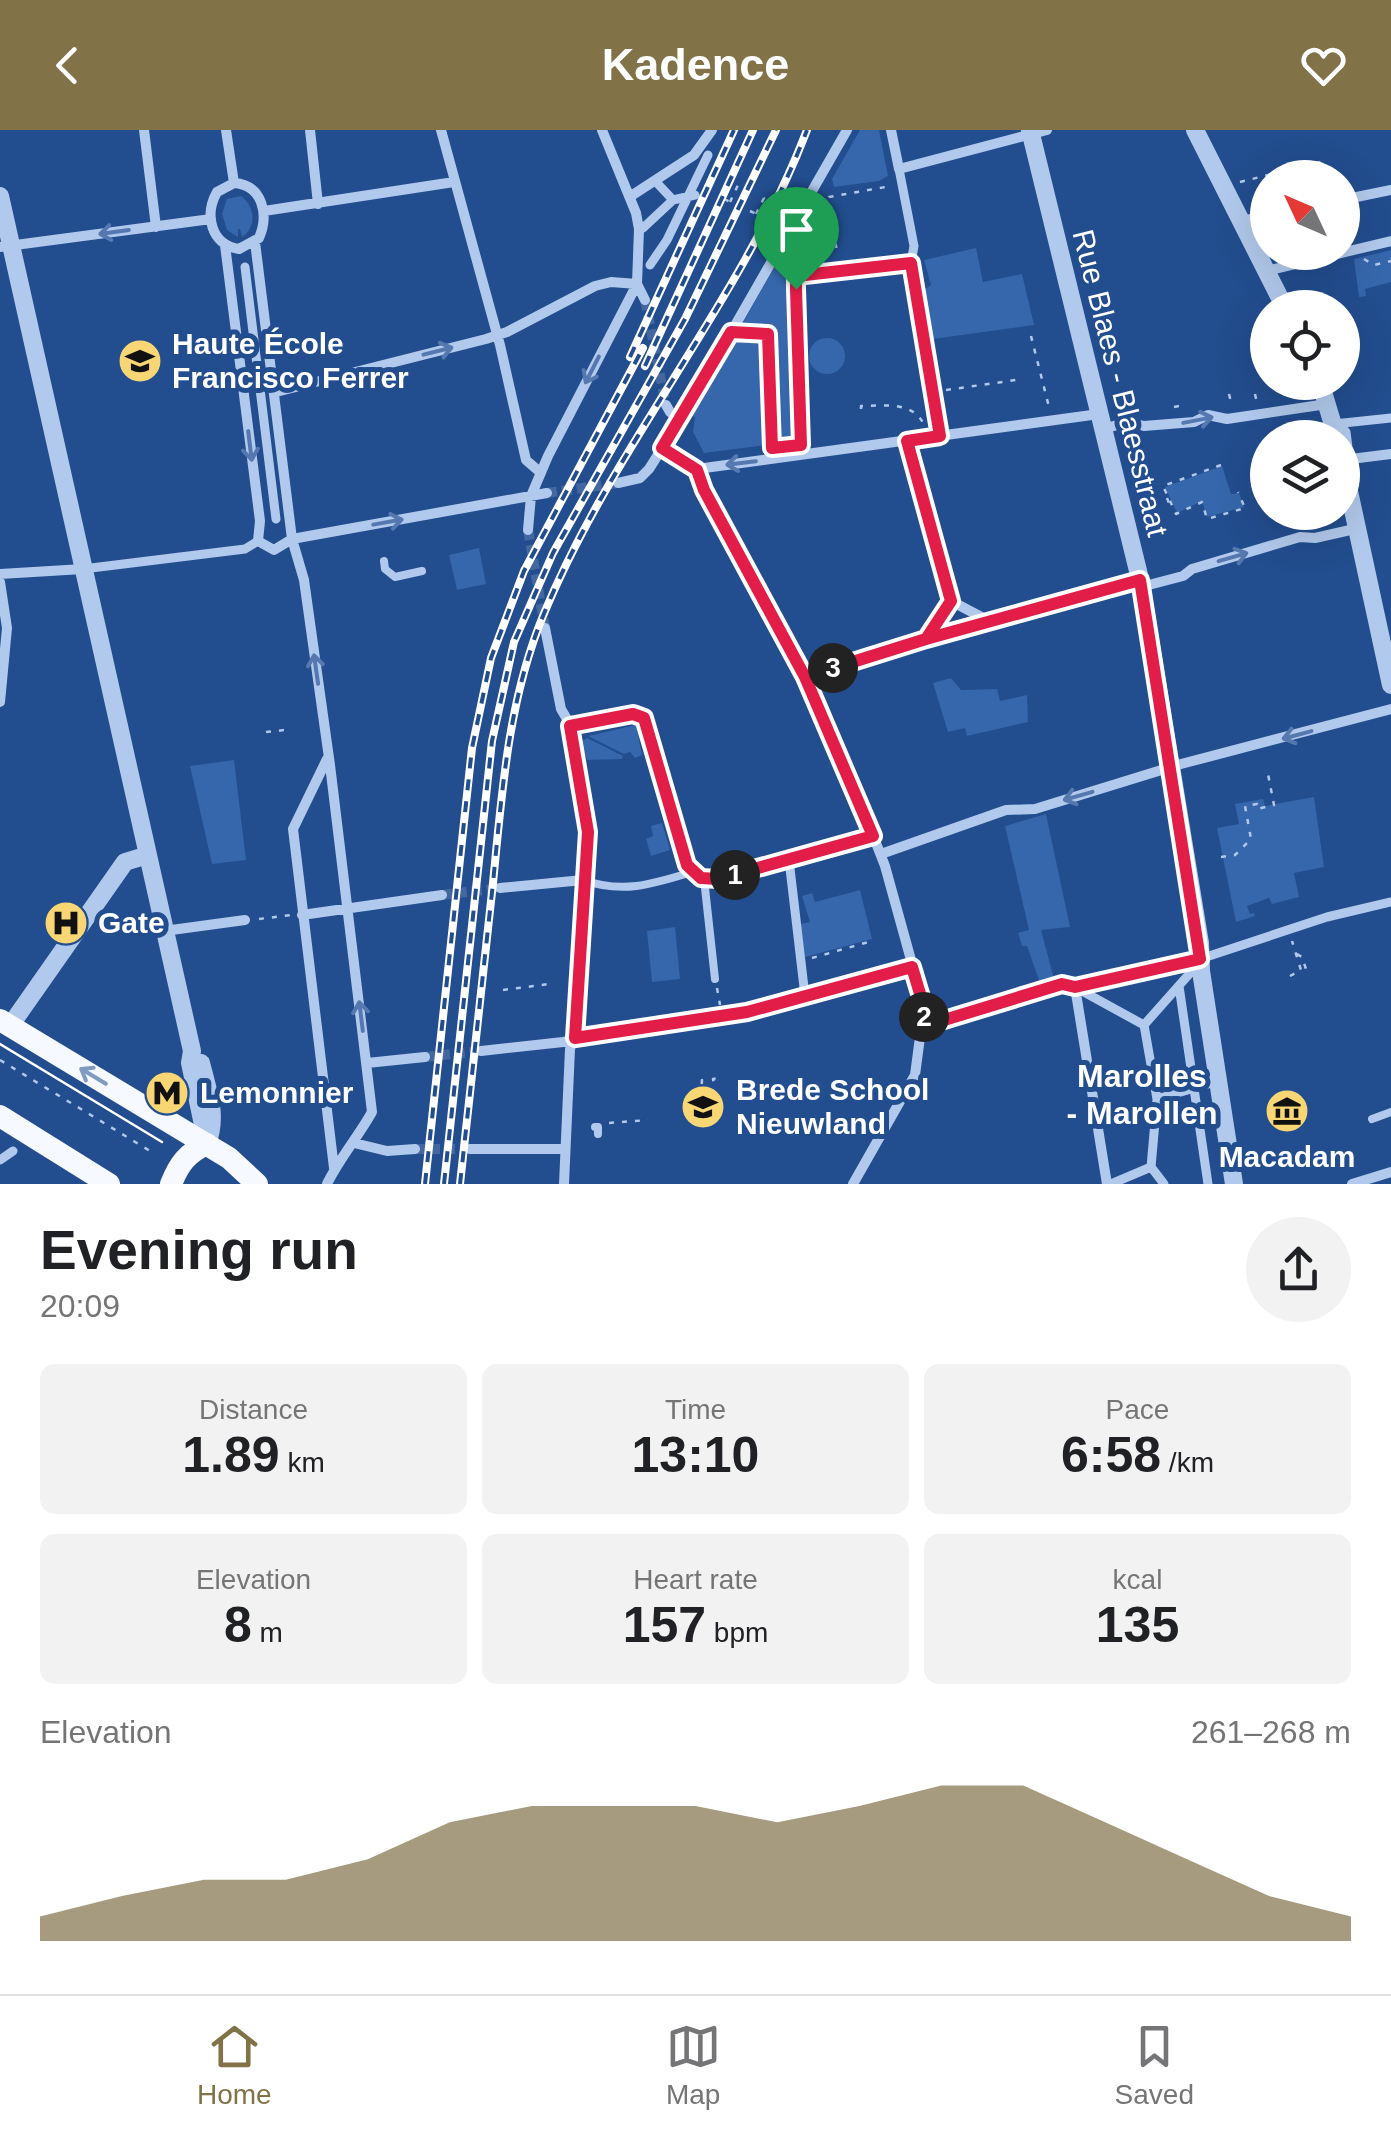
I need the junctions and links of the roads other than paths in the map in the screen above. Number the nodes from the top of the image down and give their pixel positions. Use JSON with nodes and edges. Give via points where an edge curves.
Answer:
{"nodes":[{"id":1,"x":144,"y":130,"type":"edge"},
{"id":2,"x":226,"y":130,"type":"edge"},
{"id":3,"x":310,"y":130,"type":"edge"},
{"id":4,"x":441,"y":130,"type":"edge"},
{"id":5,"x":602,"y":130,"type":"edge"},
{"id":6,"x":847,"y":130,"type":"edge"},
{"id":7,"x":890,"y":130,"type":"edge"},
{"id":8,"x":1036,"y":132,"type":"edge"},
{"id":9,"x":1200,"y":133,"type":"edge"},
{"id":10,"x":710,"y":134,"type":"edge"},
{"id":11,"x":708,"y":155,"type":"dead end"},
{"id":12,"x":899,"y":169,"type":"junction"},
{"id":13,"x":454,"y":182,"type":"junction"},
{"id":14,"x":234,"y":183,"type":"junction"},
{"id":15,"x":658,"y":184,"type":"dead end"},
{"id":16,"x":1391,"y":190,"type":"edge"},
{"id":17,"x":692,"y":195,"type":"junction"},
{"id":18,"x":0,"y":196,"type":"edge"},
{"id":19,"x":631,"y":196,"type":"junction"},
{"id":20,"x":1360,"y":196,"type":"edge"},
{"id":21,"x":673,"y":200,"type":"junction"},
{"id":22,"x":318,"y":204,"type":"junction"},
{"id":23,"x":264,"y":211,"type":"junction"},
{"id":24,"x":210,"y":219,"type":"junction"},
{"id":25,"x":1250,"y":220,"type":"edge"},
{"id":26,"x":1240,"y":222,"type":"junction"},
{"id":27,"x":156,"y":226,"type":"junction"},
{"id":28,"x":643,"y":228,"type":"dead end"},
{"id":29,"x":1391,"y":241,"type":"edge"},
{"id":30,"x":255,"y":242,"type":"junction"},
{"id":31,"x":225,"y":245,"type":"junction"},
{"id":32,"x":6,"y":246,"type":"edge"},
{"id":33,"x":911,"y":263,"type":"junction"},
{"id":34,"x":650,"y":265,"type":"dead end"},
{"id":35,"x":246,"y":267,"type":"dead end"},
{"id":36,"x":844,"y":268,"type":"road end"},
{"id":37,"x":1266,"y":271,"type":"junction"},
{"id":38,"x":636,"y":284,"type":"junction"},
{"id":39,"x":1276,"y":290,"type":"edge"},
{"id":40,"x":645,"y":300,"type":"tunnel mouth"},
{"id":41,"x":925,"y":332,"type":"joint"},
{"id":42,"x":496,"y":336,"type":"junction"},
{"id":43,"x":276,"y":392,"type":"junction"},
{"id":44,"x":1326,"y":400,"type":"edge"},
{"id":45,"x":1327,"y":404,"type":"junction"},
{"id":46,"x":666,"y":405,"type":"tunnel mouth"},
{"id":47,"x":1391,"y":418,"type":"edge"},
{"id":48,"x":680,"y":419,"type":"junction"},
{"id":49,"x":1333,"y":420,"type":"edge"},
{"id":50,"x":1101,"y":422,"type":"junction"},
{"id":51,"x":1360,"y":425,"type":"edge"},
{"id":52,"x":940,"y":436,"type":"junction"},
{"id":53,"x":907,"y":441,"type":"junction"},
{"id":54,"x":662,"y":448,"type":"junction"},
{"id":55,"x":1391,"y":454,"type":"edge"},
{"id":56,"x":1360,"y":457,"type":"edge"},
{"id":57,"x":697,"y":470,"type":"junction"},
{"id":58,"x":541,"y":473,"type":"junction"},
{"id":59,"x":618,"y":484,"type":"tunnel mouth"},
{"id":60,"x":548,"y":492,"type":"tunnel mouth"},
{"id":61,"x":531,"y":496,"type":"junction"},
{"id":62,"x":276,"y":519,"type":"dead end"},
{"id":63,"x":528,"y":530,"type":"tunnel mouth"},
{"id":64,"x":1350,"y":530,"type":"edge"},
{"id":65,"x":1359,"y":530,"type":"edge"},
{"id":66,"x":292,"y":539,"type":"junction"},
{"id":67,"x":258,"y":541,"type":"junction"},
{"id":68,"x":384,"y":561,"type":"dead end"},
{"id":69,"x":84,"y":569,"type":"junction"},
{"id":70,"x":422,"y":571,"type":"dead end"},
{"id":71,"x":0,"y":578,"type":"edge"},
{"id":72,"x":1140,"y":584,"type":"junction"},
{"id":73,"x":951,"y":601,"type":"junction"},
{"id":74,"x":990,"y":622,"type":"junction"},
{"id":75,"x":545,"y":628,"type":"tunnel mouth"},
{"id":76,"x":926,"y":639,"type":"junction"},
{"id":77,"x":805,"y":677,"type":"junction"},
{"id":78,"x":1391,"y":685,"type":"edge"},
{"id":79,"x":0,"y":702,"type":"edge"},
{"id":80,"x":1391,"y":709,"type":"edge"},
{"id":81,"x":570,"y":726,"type":"junction"},
{"id":82,"x":328,"y":756,"type":"junction"},
{"id":83,"x":1172,"y":768,"type":"junction"},
{"id":84,"x":873,"y":836,"type":"junction"},
{"id":85,"x":881,"y":854,"type":"junction"},
{"id":86,"x":148,"y":855,"type":"junction"},
{"id":87,"x":789,"y":860,"type":"junction"},
{"id":88,"x":697,"y":875,"type":"junction"},
{"id":89,"x":583,"y":880,"type":"junction"},
{"id":90,"x":500,"y":888,"type":"tunnel mouth"},
{"id":91,"x":442,"y":896,"type":"tunnel mouth"},
{"id":92,"x":1391,"y":902,"type":"edge"},
{"id":93,"x":347,"y":910,"type":"junction"},
{"id":94,"x":302,"y":915,"type":"junction"},
{"id":95,"x":245,"y":920,"type":"road end"},
{"id":96,"x":164,"y":930,"type":"junction"},
{"id":97,"x":912,"y":967,"type":"junction"},
{"id":98,"x":1194,"y":967,"type":"junction"},
{"id":99,"x":715,"y":979,"type":"road end"},
{"id":100,"x":1179,"y":986,"type":"junction"},
{"id":101,"x":1078,"y":989,"type":"junction"},
{"id":102,"x":805,"y":996,"type":"junction"},
{"id":103,"x":924,"y":1021,"type":"junction"},
{"id":104,"x":5,"y":1023,"type":"edge"},
{"id":105,"x":1144,"y":1025,"type":"junction"},
{"id":106,"x":575,"y":1038,"type":"junction"},
{"id":107,"x":480,"y":1051,"type":"tunnel mouth"},
{"id":108,"x":425,"y":1058,"type":"tunnel mouth"},
{"id":109,"x":367,"y":1064,"type":"junction"},
{"id":110,"x":1208,"y":1084,"type":"dead end"},
{"id":111,"x":1194,"y":1088,"type":"junction"},
{"id":112,"x":1157,"y":1100,"type":"junction"},
{"id":113,"x":1391,"y":1112,"type":"edge"},
{"id":114,"x":0,"y":1116,"type":"edge"},
{"id":115,"x":1372,"y":1119,"type":"dead end"},
{"id":116,"x":354,"y":1143,"type":"junction"},
{"id":117,"x":207,"y":1144,"type":"junction"},
{"id":118,"x":416,"y":1149,"type":"tunnel mouth"},
{"id":119,"x":470,"y":1149,"type":"tunnel mouth"},
{"id":120,"x":565,"y":1149,"type":"junction"},
{"id":121,"x":14,"y":1151,"type":"dead end"},
{"id":122,"x":0,"y":1160,"type":"edge"},
{"id":123,"x":1151,"y":1166,"type":"junction"},
{"id":124,"x":334,"y":1168,"type":"junction"},
{"id":125,"x":1391,"y":1172,"type":"edge"},
{"id":126,"x":109,"y":1184,"type":"edge"},
{"id":127,"x":171,"y":1184,"type":"edge"},
{"id":128,"x":256,"y":1184,"type":"edge"},
{"id":129,"x":327,"y":1184,"type":"edge"},
{"id":130,"x":564,"y":1184,"type":"edge"},
{"id":131,"x":853,"y":1184,"type":"edge"},
{"id":132,"x":1109,"y":1184,"type":"edge"},
{"id":133,"x":1164,"y":1184,"type":"edge"},
{"id":134,"x":1208,"y":1184,"type":"edge"},
{"id":135,"x":1234,"y":1184,"type":"edge"},
{"id":136,"x":1355,"y":1184,"type":"edge"}],
"edges":[{"from":1,"to":27,"type":"street"},
{"from":2,"to":14,"type":"street"},
{"from":3,"to":22,"type":"street"},
{"from":4,"to":13,"type":"street"},
{"from":5,"to":19,"type":"street"},
{"from":6,"to":48,"type":"street"},
{"from":7,"to":12,"type":"street"},
{"from":8,"to":12,"type":"street"},
{"from":8,"to":50,"type":"street","name":"Rue Blaes - Blaesstraat"},
{"from":9,"to":26,"type":"street"},
{"from":10,"to":19,"type":"street","via":[[694,156]]},
{"from":11,"to":17,"type":"street"},
{"from":12,"to":33,"type":"street","via":[[914,246]]},
{"from":13,"to":22,"type":"street"},
{"from":13,"to":42,"type":"street"},
{"from":14,"to":23,"type":"street","via":[[255,192]]},
{"from":14,"to":24,"type":"street","via":[[214,196]]},
{"from":15,"to":21,"type":"street"},
{"from":16,"to":20,"type":"street"},
{"from":17,"to":21,"type":"street"},
{"from":17,"to":34,"type":"street"},
{"from":18,"to":32,"type":"street"},
{"from":19,"to":38,"type":"street","via":[[639,229]]},
{"from":21,"to":28,"type":"street"},
{"from":22,"to":23,"type":"street"},
{"from":23,"to":30,"type":"street"},
{"from":24,"to":27,"type":"street"},
{"from":24,"to":31,"type":"street"},
{"from":25,"to":26,"type":"street"},
{"from":26,"to":37,"type":"street"},
{"from":27,"to":32,"type":"street","one_way":true},
{"from":29,"to":37,"type":"street"},
{"from":30,"to":31,"type":"street","via":[[239,249]]},
{"from":30,"to":43,"type":"street"},
{"from":31,"to":67,"type":"street","one_way":true},
{"from":32,"to":69,"type":"street"},
{"from":33,"to":36,"type":"street"},
{"from":33,"to":41,"type":"street"},
{"from":35,"to":62,"type":"street"},
{"from":37,"to":39,"type":"street"},
{"from":38,"to":40,"type":"street"},
{"from":38,"to":42,"type":"street","via":[[595,286]]},
{"from":38,"to":58,"type":"street","one_way":true},
{"from":41,"to":52,"type":"street"},
{"from":43,"to":42,"type":"street","one_way":true},
{"from":42,"to":58,"type":"street","via":[[526,460]]},
{"from":43,"to":66,"type":"street"},
{"from":44,"to":45,"type":"street"},
{"from":45,"to":49,"type":"street"},
{"from":50,"to":45,"type":"street","one_way":true,"via":[[1144,426]]},
{"from":46,"to":48,"type":"street"},
{"from":47,"to":51,"type":"street"},
{"from":48,"to":54,"type":"street"},
{"from":50,"to":52,"type":"street","via":[[1052,421]]},
{"from":50,"to":72,"type":"street","name":"Rue Blaes - Blaesstraat"},
{"from":52,"to":53,"type":"street"},
{"from":53,"to":57,"type":"street","one_way":true},
{"from":53,"to":73,"type":"street"},
{"from":54,"to":57,"type":"street"},
{"from":54,"to":59,"type":"street","via":[[644,475]]},
{"from":55,"to":56,"type":"street"},
{"from":57,"to":77,"type":"street"},
{"from":58,"to":61,"type":"street"},
{"from":60,"to":61,"type":"street"},
{"from":61,"to":63,"type":"street"},
{"from":66,"to":61,"type":"street","one_way":true},
{"from":72,"to":64,"type":"street","one_way":true,"via":[[1300,537]]},
{"from":65,"to":78,"type":"street"},
{"from":66,"to":67,"type":"street","via":[[274,550]]},
{"from":82,"to":66,"type":"street","one_way":true,"via":[[304,580]]},
{"from":67,"to":69,"type":"street","via":[[245,549]]},
{"from":68,"to":70,"type":"lane","via":[[395,577]]},
{"from":69,"to":71,"type":"street"},
{"from":69,"to":86,"type":"street"},
{"from":71,"to":79,"type":"street","via":[[7,628]]},
{"from":72,"to":74,"type":"street"},
{"from":72,"to":83,"type":"street","name":"Rue Blaes - Blaesstraat"},
{"from":73,"to":74,"type":"street"},
{"from":73,"to":76,"type":"street"},
{"from":74,"to":76,"type":"street"},
{"from":75,"to":81,"type":"street"},
{"from":76,"to":77,"type":"street"},
{"from":77,"to":84,"type":"street"},
{"from":80,"to":83,"type":"street","one_way":true},
{"from":81,"to":88,"type":"street","via":[[633,714],[644,718],[687,865]]},
{"from":81,"to":89,"type":"street","via":[[588,832]]},
{"from":82,"to":93,"type":"street"},
{"from":82,"to":94,"type":"street","via":[[293,828]]},
{"from":83,"to":85,"type":"street","one_way":true,"via":[[1035,809],[1006,810]]},
{"from":83,"to":98,"type":"street","name":"Rue Blaes - Blaesstraat"},
{"from":84,"to":85,"type":"street"},
{"from":84,"to":87,"type":"street"},
{"from":85,"to":97,"type":"street"},
{"from":86,"to":96,"type":"street"},
{"from":86,"to":104,"type":"street","via":[[125,862]]},
{"from":87,"to":88,"type":"street","via":[[718,879]]},
{"from":87,"to":102,"type":"street"},
{"from":88,"to":89,"type":"lane","via":[[609,889]]},
{"from":88,"to":99,"type":"lane"},
{"from":89,"to":90,"type":"street"},
{"from":89,"to":106,"type":"street"},
{"from":91,"to":93,"type":"street"},
{"from":92,"to":98,"type":"street","via":[[1289,930]]},
{"from":93,"to":94,"type":"street"},
{"from":109,"to":93,"type":"street","one_way":true},
{"from":94,"to":124,"type":"street"},
{"from":95,"to":96,"type":"street"},
{"from":96,"to":117,"type":"street","via":[[213,1110]]},
{"from":97,"to":102,"type":"street"},
{"from":97,"to":103,"type":"street"},
{"from":98,"to":100,"type":"street"},
{"from":98,"to":101,"type":"street"},
{"from":98,"to":135,"type":"street","name":"Rue Blaes - Blaesstraat"},
{"from":100,"to":105,"type":"street"},
{"from":100,"to":111,"type":"street"},
{"from":101,"to":103,"type":"street","via":[[1062,984]]},
{"from":101,"to":105,"type":"street"},
{"from":101,"to":132,"type":"street"},
{"from":102,"to":106,"type":"street"},
{"from":103,"to":131,"type":"street","via":[[915,1076]]},
{"from":117,"to":104,"type":"main road","one_way":true},
{"from":105,"to":112,"type":"street"},
{"from":106,"to":107,"type":"street"},
{"from":106,"to":120,"type":"street"},
{"from":108,"to":109,"type":"street"},
{"from":109,"to":116,"type":"street","via":[[372,1112]]},
{"from":110,"to":111,"type":"street"},
{"from":111,"to":112,"type":"street"},
{"from":111,"to":134,"type":"street"},
{"from":112,"to":123,"type":"street"},
{"from":113,"to":115,"type":"lane"},
{"from":114,"to":126,"type":"main road"},
{"from":116,"to":118,"type":"street"},
{"from":116,"to":124,"type":"street"},
{"from":117,"to":127,"type":"main road","via":[[192,1151]]},
{"from":117,"to":128,"type":"main road"},
{"from":119,"to":120,"type":"street"},
{"from":120,"to":130,"type":"street"},
{"from":121,"to":122,"type":"street"},
{"from":123,"to":132,"type":"street"},
{"from":123,"to":133,"type":"street"},
{"from":124,"to":129,"type":"street"},
{"from":125,"to":136,"type":"street"}]}
